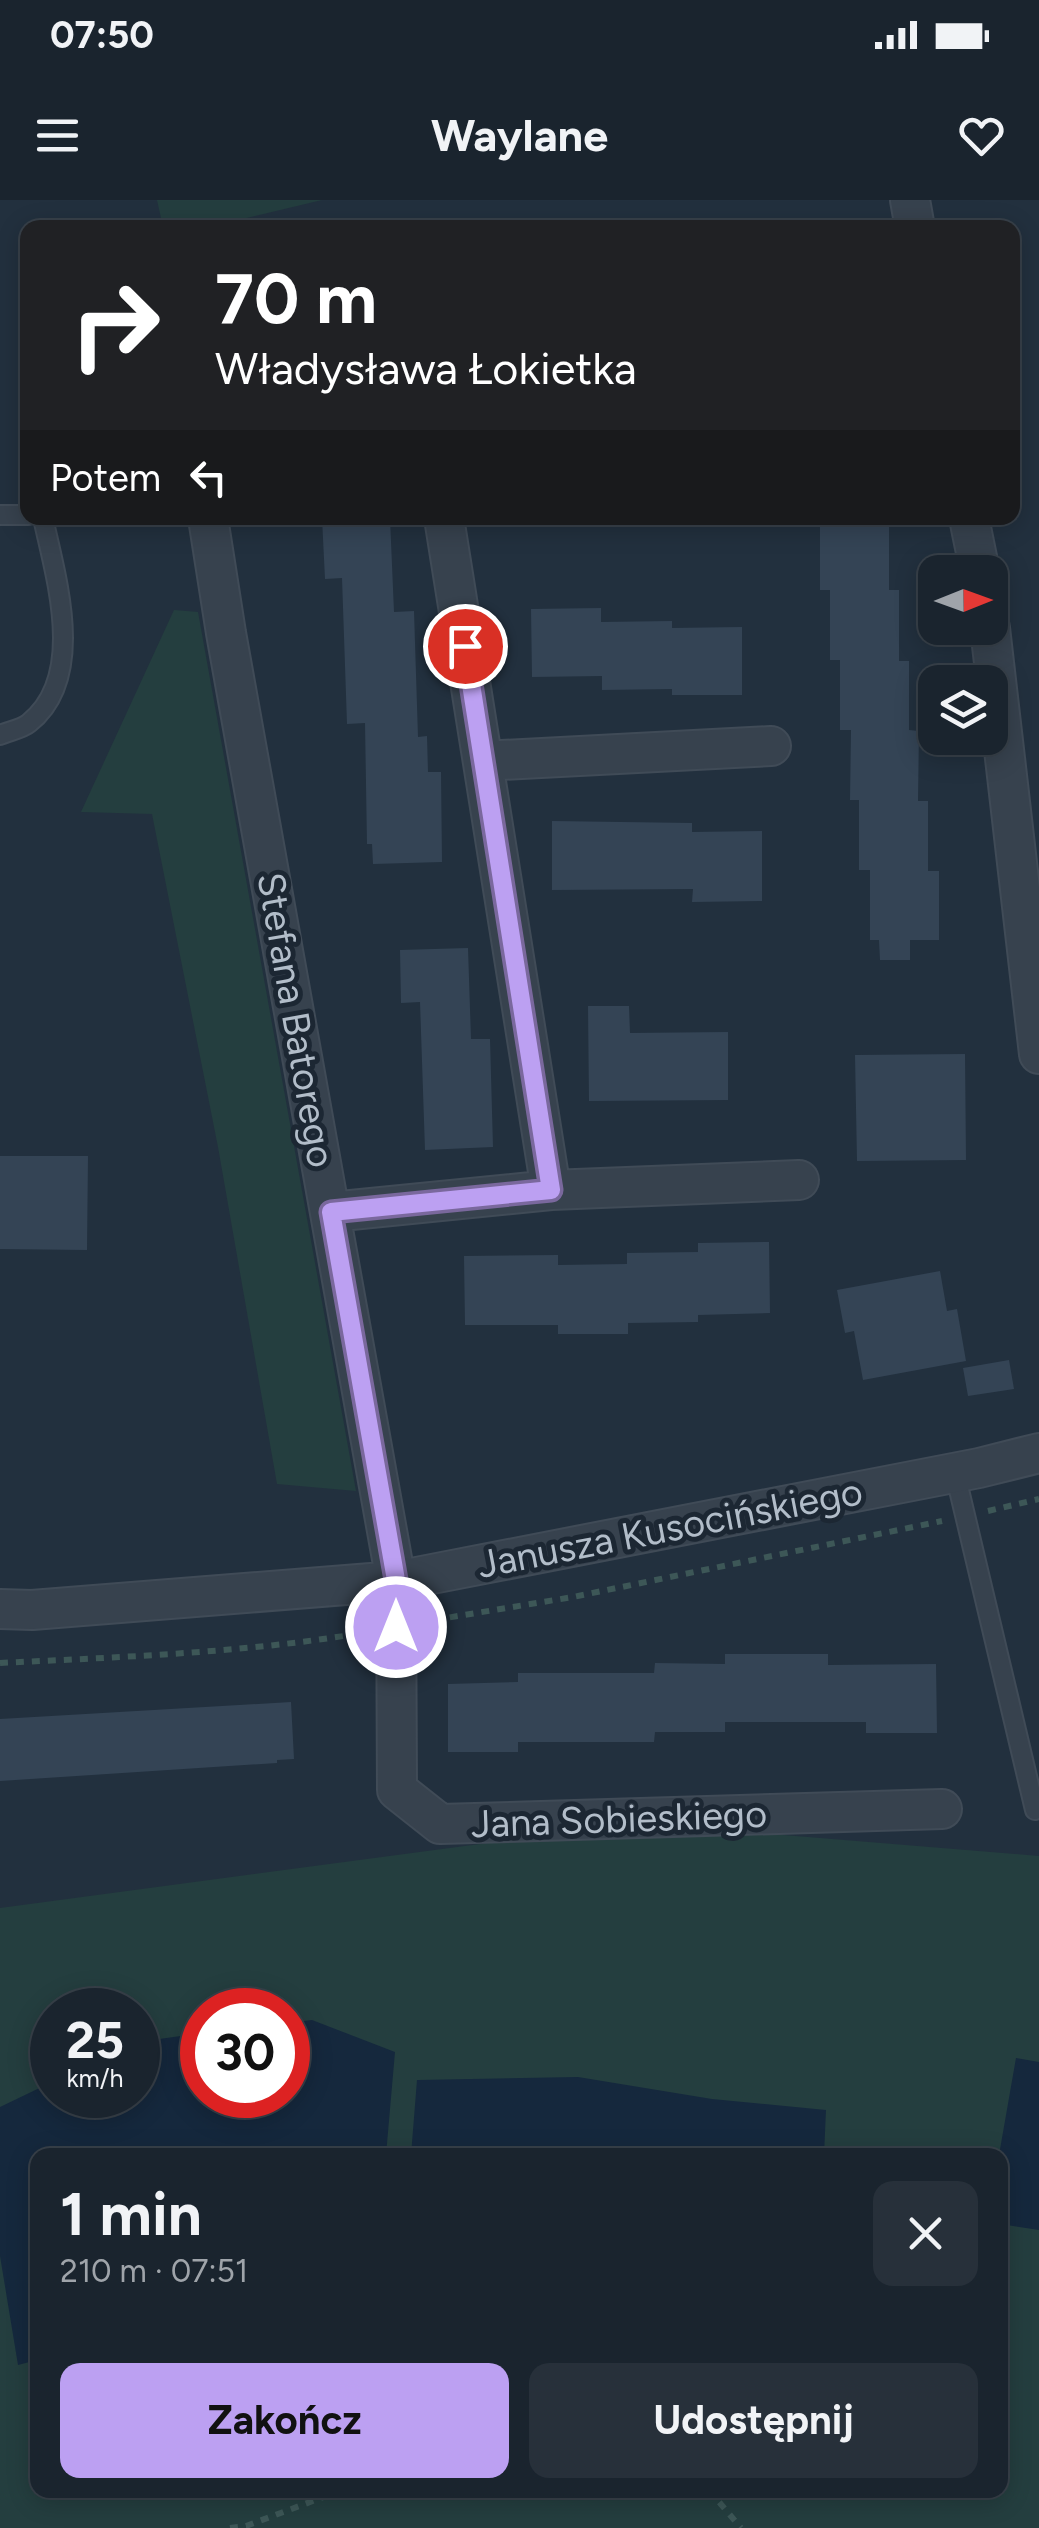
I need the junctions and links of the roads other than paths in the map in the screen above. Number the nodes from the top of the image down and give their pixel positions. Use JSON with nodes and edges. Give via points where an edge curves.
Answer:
{"nodes":[{"id":1,"x":45,"y":525,"type":"edge"},
{"id":2,"x":209,"y":525,"type":"edge"},
{"id":3,"x":445,"y":525,"type":"edge"},
{"id":4,"x":970,"y":525,"type":"edge"},
{"id":5,"x":977,"y":555,"type":"edge"},
{"id":6,"x":992,"y":645,"type":"edge"},
{"id":7,"x":0,"y":734,"type":"edge"},
{"id":8,"x":771,"y":746,"type":"dead end"},
{"id":9,"x":484,"y":761,"type":"junction"},
{"id":10,"x":1039,"y":1054,"type":"edge"},
{"id":11,"x":798,"y":1180,"type":"dead end"},
{"id":12,"x":551,"y":1190,"type":"junction"},
{"id":13,"x":331,"y":1212,"type":"junction"},
{"id":14,"x":1039,"y":1453,"type":"edge"},
{"id":15,"x":955,"y":1473,"type":"junction"},
{"id":16,"x":396,"y":1580,"type":"junction"},
{"id":17,"x":0,"y":1609,"type":"edge"},
{"id":18,"x":942,"y":1809,"type":"dead end"},
{"id":19,"x":1035,"y":1810,"type":"dead end"}],
"edges":[{"from":1,"to":7,"type":"lane","via":[[62,605],[62,665],[50,697],[28,725]]},
{"from":2,"to":13,"type":"street","name":"Stefana Batorego"},
{"from":3,"to":9,"type":"street"},
{"from":4,"to":5,"type":"street"},
{"from":6,"to":10,"type":"street"},
{"from":8,"to":9,"type":"street"},
{"from":9,"to":12,"type":"street"},
{"from":11,"to":12,"type":"street"},
{"from":12,"to":13,"type":"street"},
{"from":13,"to":16,"type":"street","name":"Stefana Batorego"},
{"from":14,"to":15,"type":"street","name":"Janusza Kusocińskiego"},
{"from":15,"to":16,"type":"street","name":"Janusza Kusocińskiego"},
{"from":15,"to":19,"type":"lane"},
{"from":16,"to":17,"type":"street","name":"Janusza Kusocińskiego"},
{"from":16,"to":18,"type":"street","name":"Jana Sobieskiego","via":[[397,1790],[440,1824]]}]}
